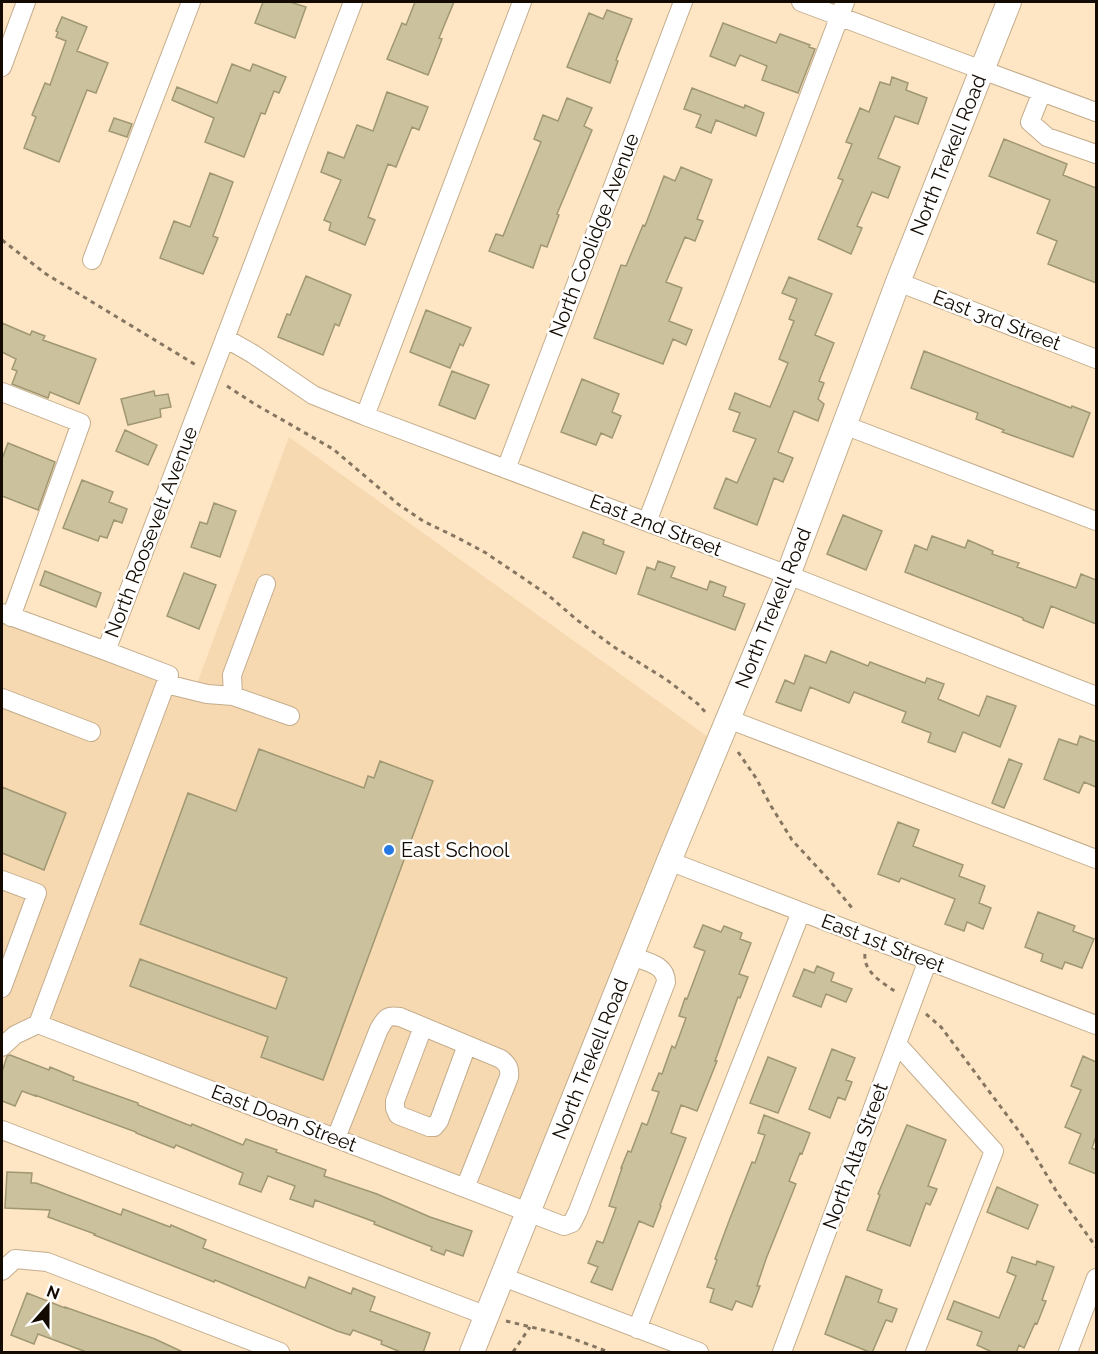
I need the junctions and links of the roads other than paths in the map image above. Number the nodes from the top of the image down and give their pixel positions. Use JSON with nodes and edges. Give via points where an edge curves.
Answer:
{"nodes":[{"id":1,"x":26,"y":2,"type":"edge"},
{"id":2,"x":191,"y":2,"type":"edge"},
{"id":3,"x":353,"y":2,"type":"edge"},
{"id":4,"x":522,"y":2,"type":"edge"},
{"id":5,"x":683,"y":2,"type":"edge"},
{"id":6,"x":801,"y":2,"type":"edge"},
{"id":7,"x":1009,"y":2,"type":"edge"},
{"id":8,"x":842,"y":9,"type":"edge"},
{"id":9,"x":2,"y":67,"type":"edge"},
{"id":10,"x":982,"y":70,"type":"junction"},
{"id":11,"x":1042,"y":92,"type":"junction"},
{"id":12,"x":1096,"y":112,"type":"edge"},
{"id":13,"x":1096,"y":154,"type":"edge"},
{"id":14,"x":92,"y":260,"type":"dead end"},
{"id":15,"x":898,"y":282,"type":"junction"},
{"id":16,"x":225,"y":338,"type":"junction"},
{"id":17,"x":1096,"y":359,"type":"edge"},
{"id":18,"x":2,"y":392,"type":"edge"},
{"id":19,"x":364,"y":416,"type":"junction"},
{"id":20,"x":844,"y":425,"type":"junction"},
{"id":21,"x":506,"y":469,"type":"junction"},
{"id":22,"x":1096,"y":521,"type":"edge"},
{"id":23,"x":647,"y":522,"type":"junction"},
{"id":24,"x":788,"y":575,"type":"junction"},
{"id":25,"x":266,"y":584,"type":"dead end"},
{"id":26,"x":6,"y":615,"type":"edge"},
{"id":27,"x":106,"y":651,"type":"junction"},
{"id":28,"x":166,"y":684,"type":"junction"},
{"id":29,"x":233,"y":696,"type":"junction"},
{"id":30,"x":1096,"y":696,"type":"edge"},
{"id":31,"x":2,"y":698,"type":"edge"},
{"id":32,"x":290,"y":716,"type":"dead end"},
{"id":33,"x":725,"y":725,"type":"junction"},
{"id":34,"x":91,"y":732,"type":"dead end"},
{"id":35,"x":1096,"y":859,"type":"edge"},
{"id":36,"x":669,"y":861,"type":"junction"},
{"id":37,"x":2,"y":880,"type":"edge"},
{"id":38,"x":801,"y":912,"type":"junction"},
{"id":39,"x":10,"y":940,"type":"edge"},
{"id":40,"x":631,"y":956,"type":"junction"},
{"id":41,"x":928,"y":960,"type":"junction"},
{"id":42,"x":2,"y":988,"type":"edge"},
{"id":43,"x":38,"y":1024,"type":"junction"},
{"id":44,"x":1096,"y":1025,"type":"edge"},
{"id":45,"x":423,"y":1027,"type":"junction"},
{"id":46,"x":897,"y":1044,"type":"junction"},
{"id":47,"x":467,"y":1045,"type":"junction"},
{"id":48,"x":2,"y":1047,"type":"edge"},
{"id":49,"x":2,"y":1130,"type":"edge"},
{"id":50,"x":336,"y":1138,"type":"junction"},
{"id":51,"x":465,"y":1188,"type":"junction"},
{"id":52,"x":529,"y":1212,"type":"junction"},
{"id":53,"x":2,"y":1270,"type":"edge"},
{"id":54,"x":502,"y":1277,"type":"junction"},
{"id":55,"x":1096,"y":1278,"type":"edge"},
{"id":56,"x":487,"y":1316,"type":"junction"},
{"id":57,"x":637,"y":1329,"type":"junction"},
{"id":58,"x":280,"y":1353,"type":"edge"},
{"id":59,"x":472,"y":1353,"type":"edge"},
{"id":60,"x":699,"y":1353,"type":"edge"},
{"id":61,"x":782,"y":1353,"type":"edge"},
{"id":62,"x":915,"y":1353,"type":"edge"},
{"id":63,"x":1068,"y":1353,"type":"edge"}],
"edges":[{"from":1,"to":9,"type":"street"},
{"from":2,"to":14,"type":"street"},
{"from":3,"to":16,"type":"street","name":"North Roosevelt Avenue"},
{"from":4,"to":19,"type":"street"},
{"from":5,"to":21,"type":"street","name":"North Coolidge Avenue"},
{"from":6,"to":8,"type":"street"},
{"from":7,"to":10,"type":"main road","name":"North Trekell Road"},
{"from":8,"to":10,"type":"street"},
{"from":8,"to":23,"type":"street"},
{"from":10,"to":11,"type":"street"},
{"from":10,"to":15,"type":"main road","name":"North Trekell Road"},
{"from":11,"to":12,"type":"street"},
{"from":11,"to":13,"type":"street","via":[[1029,122],[1047,137]]},
{"from":15,"to":17,"type":"street","name":"East 3rd Street"},
{"from":15,"to":20,"type":"main road","name":"North Trekell Road"},
{"from":16,"to":19,"type":"street","name":"East 2nd Street","via":[[313,395]]},
{"from":16,"to":27,"type":"street","name":"North Roosevelt Avenue"},
{"from":18,"to":26,"type":"street","via":[[81,423]]},
{"from":19,"to":21,"type":"street","name":"East 2nd Street"},
{"from":20,"to":22,"type":"street"},
{"from":20,"to":24,"type":"main road","name":"North Trekell Road"},
{"from":21,"to":23,"type":"street","name":"East 2nd Street"},
{"from":23,"to":24,"type":"street","name":"East 2nd Street"},
{"from":24,"to":30,"type":"street","name":"East 2nd Street"},
{"from":24,"to":33,"type":"main road","name":"North Trekell Road"},
{"from":25,"to":29,"type":"street","via":[[232,675]]},
{"from":26,"to":27,"type":"street"},
{"from":27,"to":28,"type":"street","name":"North Roosevelt Avenue","via":[[169,675]]},
{"from":28,"to":29,"type":"street"},
{"from":28,"to":43,"type":"street"},
{"from":29,"to":32,"type":"street"},
{"from":31,"to":34,"type":"street"},
{"from":33,"to":35,"type":"street"},
{"from":33,"to":36,"type":"main road","name":"North Trekell Road"},
{"from":36,"to":38,"type":"street","name":"East 1st Street"},
{"from":36,"to":40,"type":"main road","name":"North Trekell Road"},
{"from":37,"to":39,"type":"street","via":[[37,893]]},
{"from":38,"to":41,"type":"street","name":"East 1st Street"},
{"from":38,"to":57,"type":"street"},
{"from":39,"to":42,"type":"street"},
{"from":40,"to":52,"type":"main road","name":"North Trekell Road"},
{"from":40,"to":52,"type":"street","name":"East Doan Street","via":[[661,968],[666,982],[578,1211],[572,1222],[564,1226]]},
{"from":41,"to":44,"type":"street","name":"East 1st Street"},
{"from":41,"to":46,"type":"street","name":"North Alta Street"},
{"from":43,"to":48,"type":"street","via":[[15,1035]]},
{"from":43,"to":50,"type":"street","name":"East Doan Street"},
{"from":45,"to":47,"type":"street"},
{"from":45,"to":47,"type":"street","via":[[394,1101],[398,1115],[434,1127]]},
{"from":45,"to":50,"type":"street","via":[[400,1017],[386,1018]]},
{"from":46,"to":61,"type":"street","name":"North Alta Street"},
{"from":46,"to":62,"type":"street","via":[[994,1151]]},
{"from":47,"to":51,"type":"street","via":[[501,1059],[510,1070]]},
{"from":49,"to":56,"type":"street"},
{"from":50,"to":51,"type":"street","name":"East Doan Street"},
{"from":51,"to":52,"type":"street","name":"East Doan Street"},
{"from":52,"to":54,"type":"main road","name":"North Trekell Road"},
{"from":53,"to":58,"type":"street","via":[[15,1258],[48,1263]]},
{"from":54,"to":56,"type":"main road","name":"North Trekell Road"},
{"from":54,"to":57,"type":"street"},
{"from":55,"to":63,"type":"street"},
{"from":56,"to":59,"type":"main road","name":"North Trekell Road"},
{"from":57,"to":60,"type":"street"}]}
